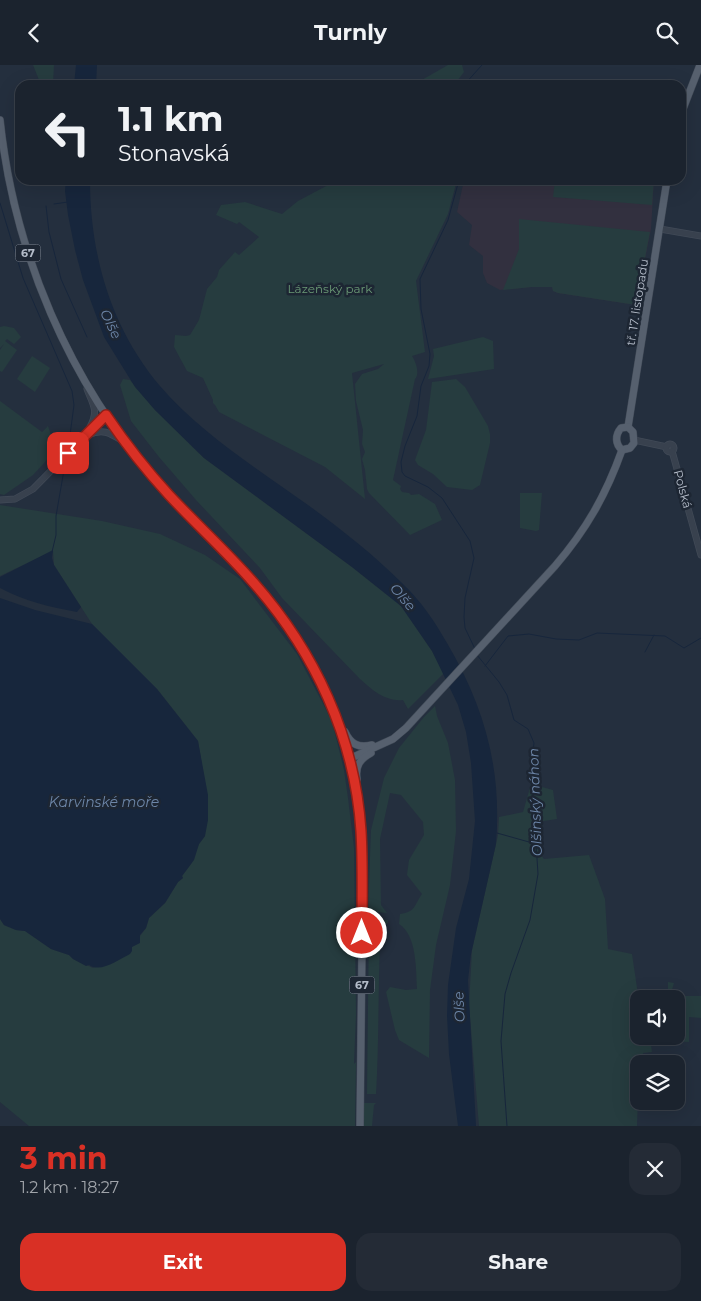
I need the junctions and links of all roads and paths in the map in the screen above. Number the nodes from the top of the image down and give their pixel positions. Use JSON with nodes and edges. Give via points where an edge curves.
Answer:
{"nodes":[{"id":1,"x":700,"y":65,"type":"edge"},
{"id":2,"x":686,"y":101,"type":"edge"},
{"id":3,"x":0,"y":120,"type":"edge"},
{"id":4,"x":666,"y":185,"type":"edge"},
{"id":5,"x":660,"y":229,"type":"junction"},
{"id":6,"x":701,"y":236,"type":"edge"},
{"id":7,"x":83,"y":378,"type":"junction"},
{"id":8,"x":106,"y":415,"type":"junction"},
{"id":9,"x":628,"y":427,"type":"junction"},
{"id":10,"x":634,"y":440,"type":"junction"},
{"id":11,"x":125,"y":442,"type":"junction"},
{"id":12,"x":78,"y":443,"type":"junction"},
{"id":13,"x":622,"y":450,"type":"junction"},
{"id":14,"x":0,"y":500,"type":"edge"},
{"id":15,"x":701,"y":555,"type":"edge"},
{"id":16,"x":334,"y":711,"type":"junction"},
{"id":17,"x":385,"y":743,"type":"junction"},
{"id":18,"x":349,"y":759,"type":"junction"},
{"id":19,"x":357,"y":799,"type":"junction"},
{"id":20,"x":360,"y":1126,"type":"edge"}],
"edges":[{"from":1,"to":2,"type":"main road"},
{"from":3,"to":7,"type":"main road","number":"67","via":[[11,189],[28,252],[53,319]]},
{"from":4,"to":5,"type":"main road","name":"tř. 17. listopadu"},
{"from":5,"to":6,"type":"street"},
{"from":5,"to":9,"type":"main road","name":"tř. 17. listopadu"},
{"from":7,"to":8,"type":"main road","number":"67"},
{"from":7,"to":12,"type":"street","via":[[96,414],[91,427]]},
{"from":8,"to":11,"type":"main road","number":"67"},
{"from":8,"to":12,"type":"street"},
{"from":9,"to":10,"type":"main road"},
{"from":9,"to":13,"type":"main road","via":[[622,428],[617,435]]},
{"from":10,"to":13,"type":"main road","via":[[630,449]]},
{"from":10,"to":15,"type":"street","name":"Polská","via":[[672,451]]},
{"from":11,"to":12,"type":"street","via":[[104,431],[97,431]]},
{"from":11,"to":16,"type":"main road","number":"67","via":[[158,483],[274,607],[310,662]]},
{"from":12,"to":14,"type":"street","via":[[30,492],[12,500]]},
{"from":13,"to":17,"type":"main road","via":[[604,495],[555,567],[401,733]]},
{"from":16,"to":17,"type":"main road","via":[[353,743],[361,747]]},
{"from":16,"to":18,"type":"main road","number":"67"},
{"from":17,"to":18,"type":"main road"},
{"from":17,"to":19,"type":"main road","via":[[360,762],[356,773]]},
{"from":18,"to":19,"type":"main road","number":"67"},
{"from":19,"to":20,"type":"main road","number":"67","via":[[362,875]]}]}
